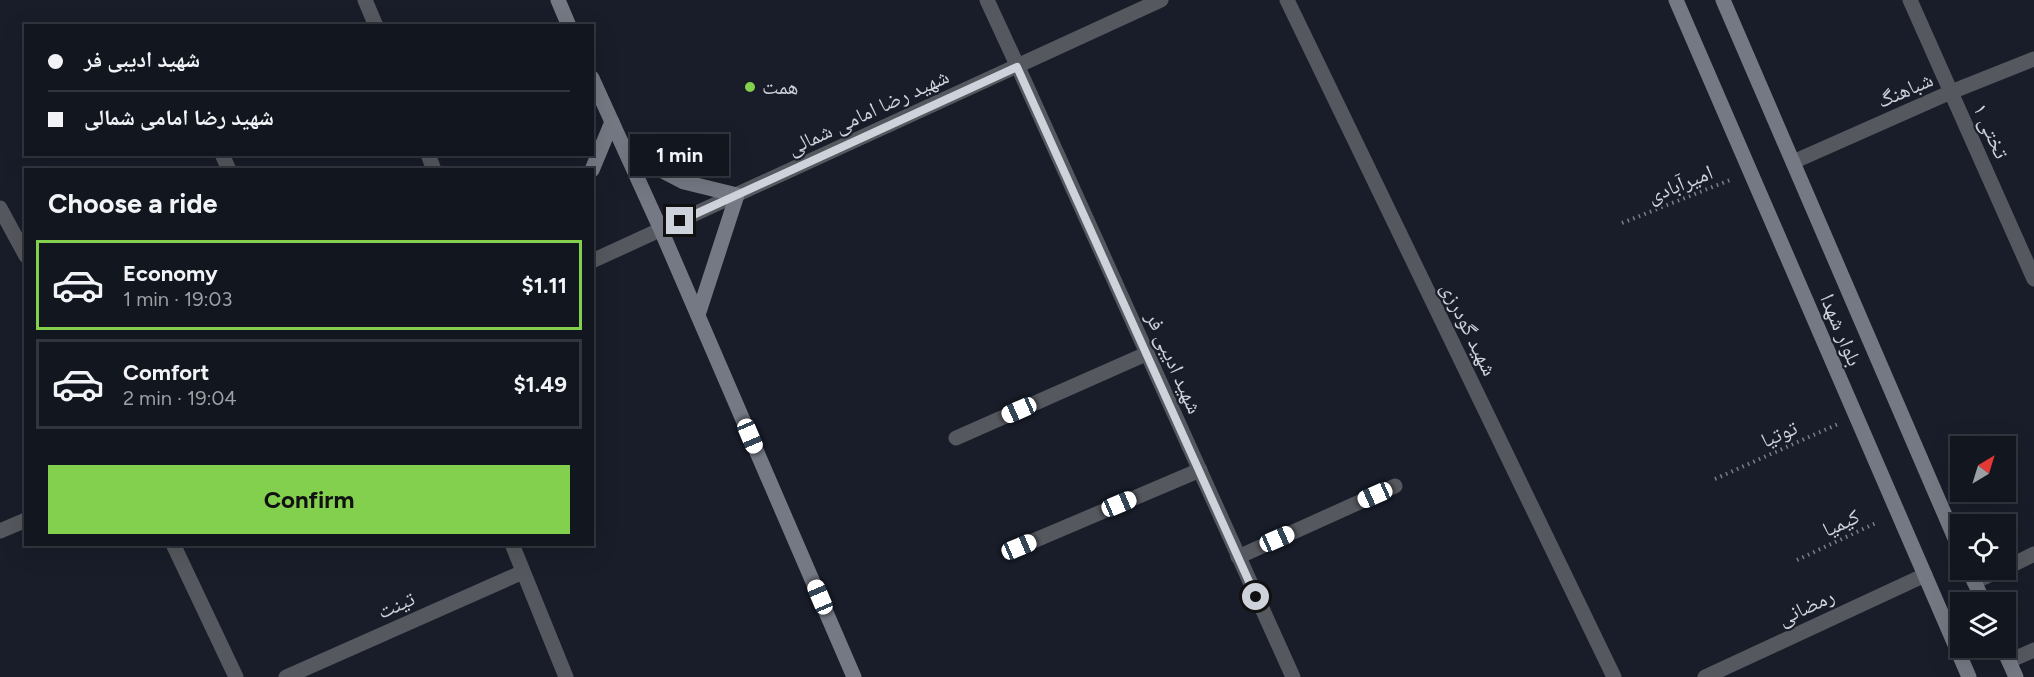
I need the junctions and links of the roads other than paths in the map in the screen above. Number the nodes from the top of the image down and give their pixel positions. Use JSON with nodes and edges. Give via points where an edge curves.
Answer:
{"nodes":[{"id":1,"x":365,"y":0,"type":"edge"},
{"id":2,"x":558,"y":0,"type":"edge"},
{"id":3,"x":987,"y":0,"type":"edge"},
{"id":4,"x":1161,"y":0,"type":"edge"},
{"id":5,"x":1287,"y":0,"type":"edge"},
{"id":6,"x":1676,"y":0,"type":"edge"},
{"id":7,"x":1723,"y":0,"type":"edge"},
{"id":8,"x":1910,"y":0,"type":"edge"},
{"id":9,"x":374,"y":24,"type":"edge"},
{"id":10,"x":568,"y":24,"type":"edge"},
{"id":11,"x":2034,"y":59,"type":"edge"},
{"id":12,"x":1017,"y":67,"type":"junction"},
{"id":13,"x":594,"y":82,"type":"edge"},
{"id":14,"x":1951,"y":92,"type":"junction"},
{"id":15,"x":612,"y":122,"type":"junction"},
{"id":16,"x":626,"y":152,"type":"junction"},
{"id":17,"x":1793,"y":162,"type":"junction"},
{"id":18,"x":593,"y":168,"type":"edge"},
{"id":19,"x":737,"y":195,"type":"junction"},
{"id":20,"x":0,"y":208,"type":"edge"},
{"id":21,"x":661,"y":230,"type":"junction"},
{"id":22,"x":24,"y":252,"type":"edge"},
{"id":23,"x":594,"y":260,"type":"edge"},
{"id":24,"x":2034,"y":279,"type":"edge"},
{"id":25,"x":698,"y":315,"type":"junction"},
{"id":26,"x":1146,"y":354,"type":"junction"},
{"id":27,"x":956,"y":438,"type":"dead end"},
{"id":28,"x":1200,"y":470,"type":"junction"},
{"id":29,"x":1395,"y":486,"type":"dead end"},
{"id":30,"x":24,"y":521,"type":"edge"},
{"id":31,"x":1950,"y":527,"type":"edge"},
{"id":32,"x":0,"y":531,"type":"edge"},
{"id":33,"x":174,"y":546,"type":"edge"},
{"id":34,"x":513,"y":546,"type":"edge"},
{"id":35,"x":1019,"y":547,"type":"dead end"},
{"id":36,"x":2034,"y":554,"type":"edge"},
{"id":37,"x":1238,"y":557,"type":"junction"},
{"id":38,"x":2016,"y":563,"type":"edge"},
{"id":39,"x":523,"y":572,"type":"junction"},
{"id":40,"x":1925,"y":576,"type":"junction"},
{"id":41,"x":2034,"y":650,"type":"edge"},
{"id":42,"x":2016,"y":653,"type":"edge"},
{"id":43,"x":2008,"y":658,"type":"edge"},
{"id":44,"x":236,"y":677,"type":"edge"},
{"id":45,"x":286,"y":677,"type":"edge"},
{"id":46,"x":566,"y":677,"type":"edge"},
{"id":47,"x":854,"y":677,"type":"edge"},
{"id":48,"x":1293,"y":677,"type":"edge"},
{"id":49,"x":1614,"y":677,"type":"edge"},
{"id":50,"x":1705,"y":677,"type":"edge"},
{"id":51,"x":1969,"y":677,"type":"edge"},
{"id":52,"x":2016,"y":677,"type":"edge"}],
"edges":[{"from":1,"to":9,"type":"street"},
{"from":2,"to":10,"type":"main road"},
{"from":3,"to":12,"type":"street","name":"شهید ادیبی فر"},
{"from":4,"to":12,"type":"street","name":"شهید رضا امامی شمالی"},
{"from":5,"to":49,"type":"street","name":"شهید گودرزی"},
{"from":6,"to":40,"type":"main road","name":"بلوار شهدا"},
{"from":7,"to":17,"type":"main road","name":"بلوار شهدا"},
{"from":8,"to":14,"type":"street","name":"تختی ١"},
{"from":11,"to":14,"type":"street","name":"شباهنگ"},
{"from":12,"to":19,"type":"street","name":"شهید رضا امامی شمالی"},
{"from":12,"to":26,"type":"street","name":"شهید ادیبی فر"},
{"from":13,"to":15,"type":"main road"},
{"from":14,"to":17,"type":"street","name":"شباهنگ"},
{"from":14,"to":24,"type":"street","name":"تختی ١"},
{"from":15,"to":16,"type":"main road"},
{"from":15,"to":18,"type":"main road"},
{"from":16,"to":19,"type":"main road","via":[[684,182]]},
{"from":16,"to":21,"type":"main road"},
{"from":17,"to":31,"type":"main road","name":"بلوار شهدا"},
{"from":19,"to":21,"type":"street","name":"شهید رضا امامی شمالی"},
{"from":19,"to":25,"type":"main road"},
{"from":20,"to":22,"type":"street"},
{"from":21,"to":23,"type":"street","name":"شهید رضا امامی شمالی"},
{"from":21,"to":25,"type":"main road"},
{"from":25,"to":47,"type":"main road"},
{"from":26,"to":27,"type":"street"},
{"from":26,"to":28,"type":"street","name":"شهید ادیبی فر"},
{"from":28,"to":35,"type":"street"},
{"from":28,"to":37,"type":"street","name":"شهید ادیبی فر"},
{"from":29,"to":37,"type":"street"},
{"from":30,"to":32,"type":"street"},
{"from":33,"to":44,"type":"street"},
{"from":34,"to":39,"type":"street"},
{"from":36,"to":38,"type":"street"},
{"from":37,"to":48,"type":"street","name":"شهید ادیبی فر"},
{"from":39,"to":45,"type":"street","name":"تینت"},
{"from":39,"to":46,"type":"street"},
{"from":40,"to":50,"type":"street","name":"رمضانی"},
{"from":40,"to":51,"type":"main road","name":"بلوار شهدا"},
{"from":41,"to":42,"type":"street"},
{"from":43,"to":52,"type":"main road"}]}
